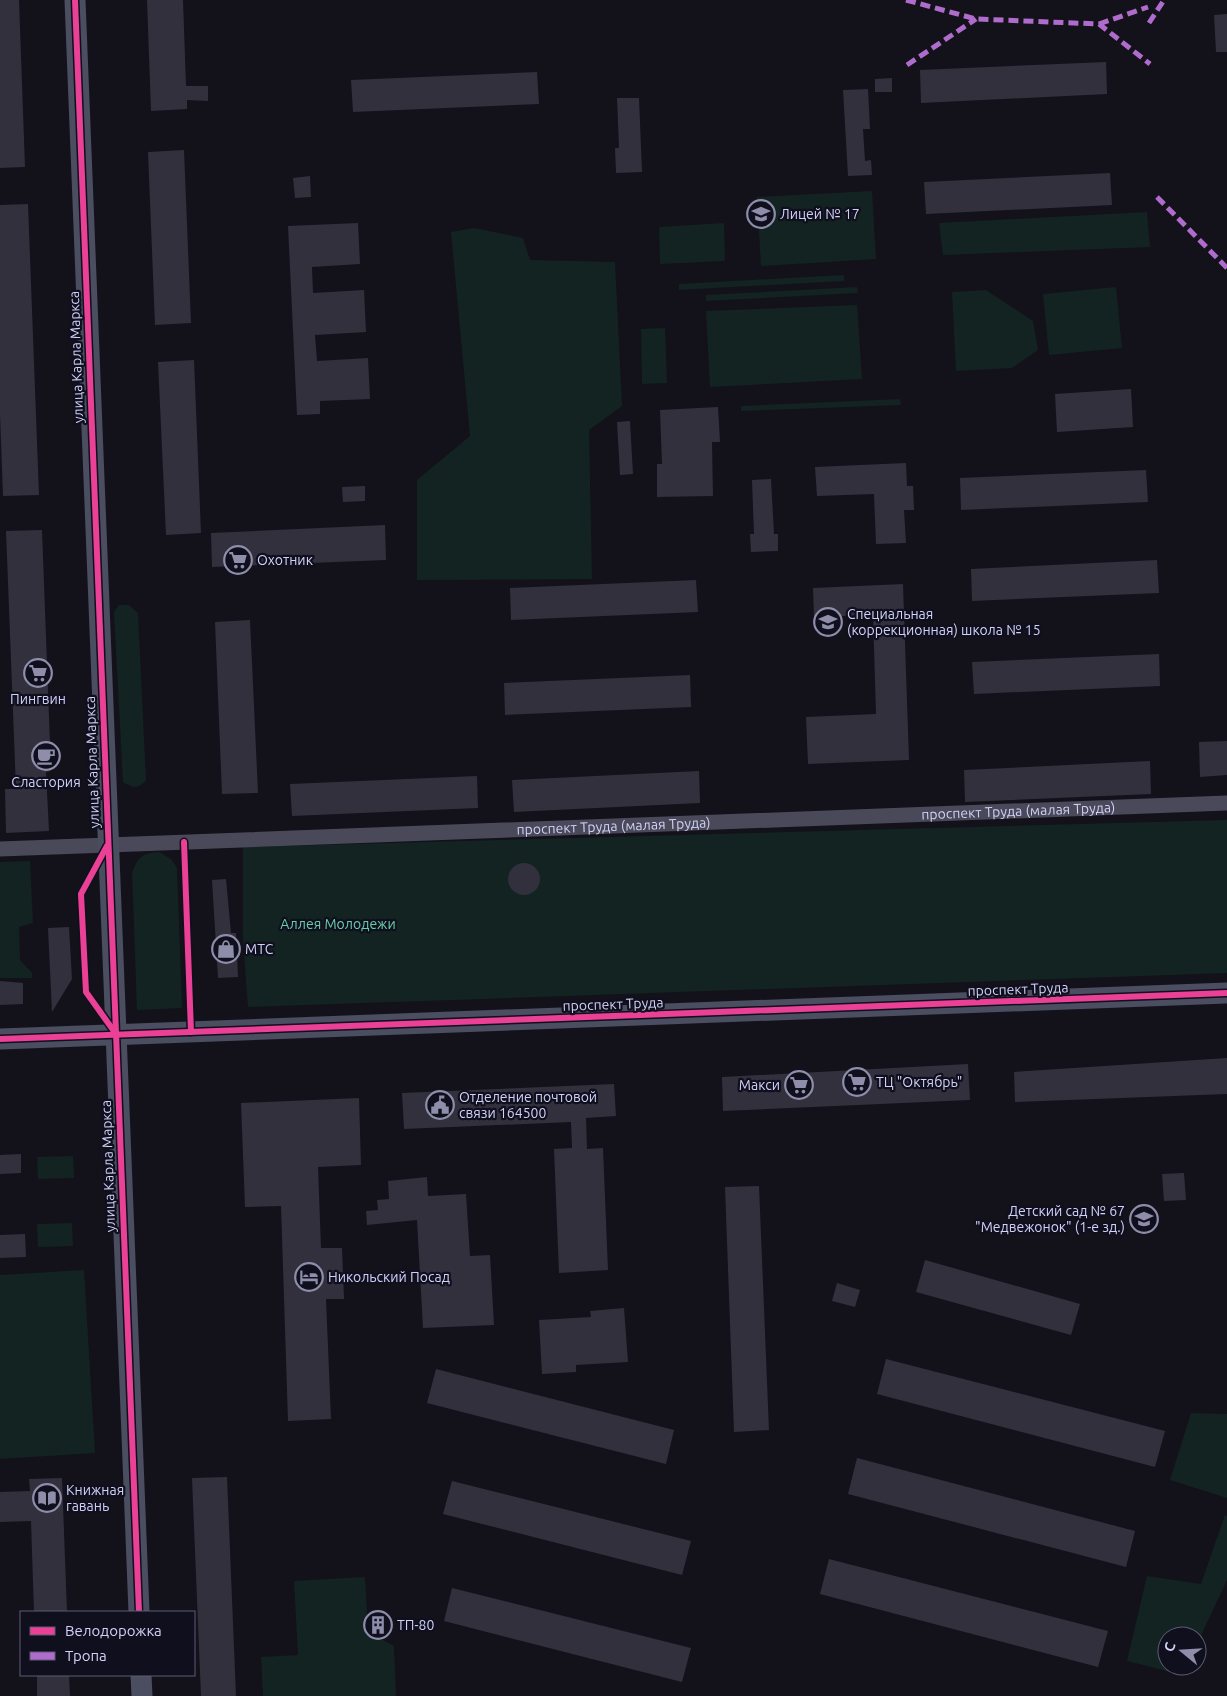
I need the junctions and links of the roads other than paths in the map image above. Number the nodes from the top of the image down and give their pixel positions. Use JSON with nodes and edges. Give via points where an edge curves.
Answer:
{"nodes":[{"id":1,"x":75,"y":0,"type":"edge"},
{"id":2,"x":1227,"y":803,"type":"edge"},
{"id":3,"x":108,"y":844,"type":"junction"},
{"id":4,"x":0,"y":849,"type":"edge"},
{"id":5,"x":1227,"y":994,"type":"edge"},
{"id":6,"x":116,"y":1034,"type":"junction"},
{"id":7,"x":0,"y":1039,"type":"edge"},
{"id":8,"x":139,"y":1611,"type":"edge"},
{"id":9,"x":141,"y":1676,"type":"edge"},
{"id":10,"x":142,"y":1696,"type":"edge"}],
"edges":[{"from":1,"to":3,"type":"street","name":"улица Карла Маркса"},
{"from":2,"to":3,"type":"street","name":"проспект Труда (малая Труда)"},
{"from":3,"to":4,"type":"street","name":"проспект Труда (малая Труда)"},
{"from":3,"to":6,"type":"street","name":"улица Карла Маркса"},
{"from":5,"to":6,"type":"street","name":"проспект Труда"},
{"from":6,"to":7,"type":"street","name":"проспект Труда"},
{"from":6,"to":8,"type":"street","name":"улица Карла Маркса"},
{"from":9,"to":10,"type":"street"}]}
